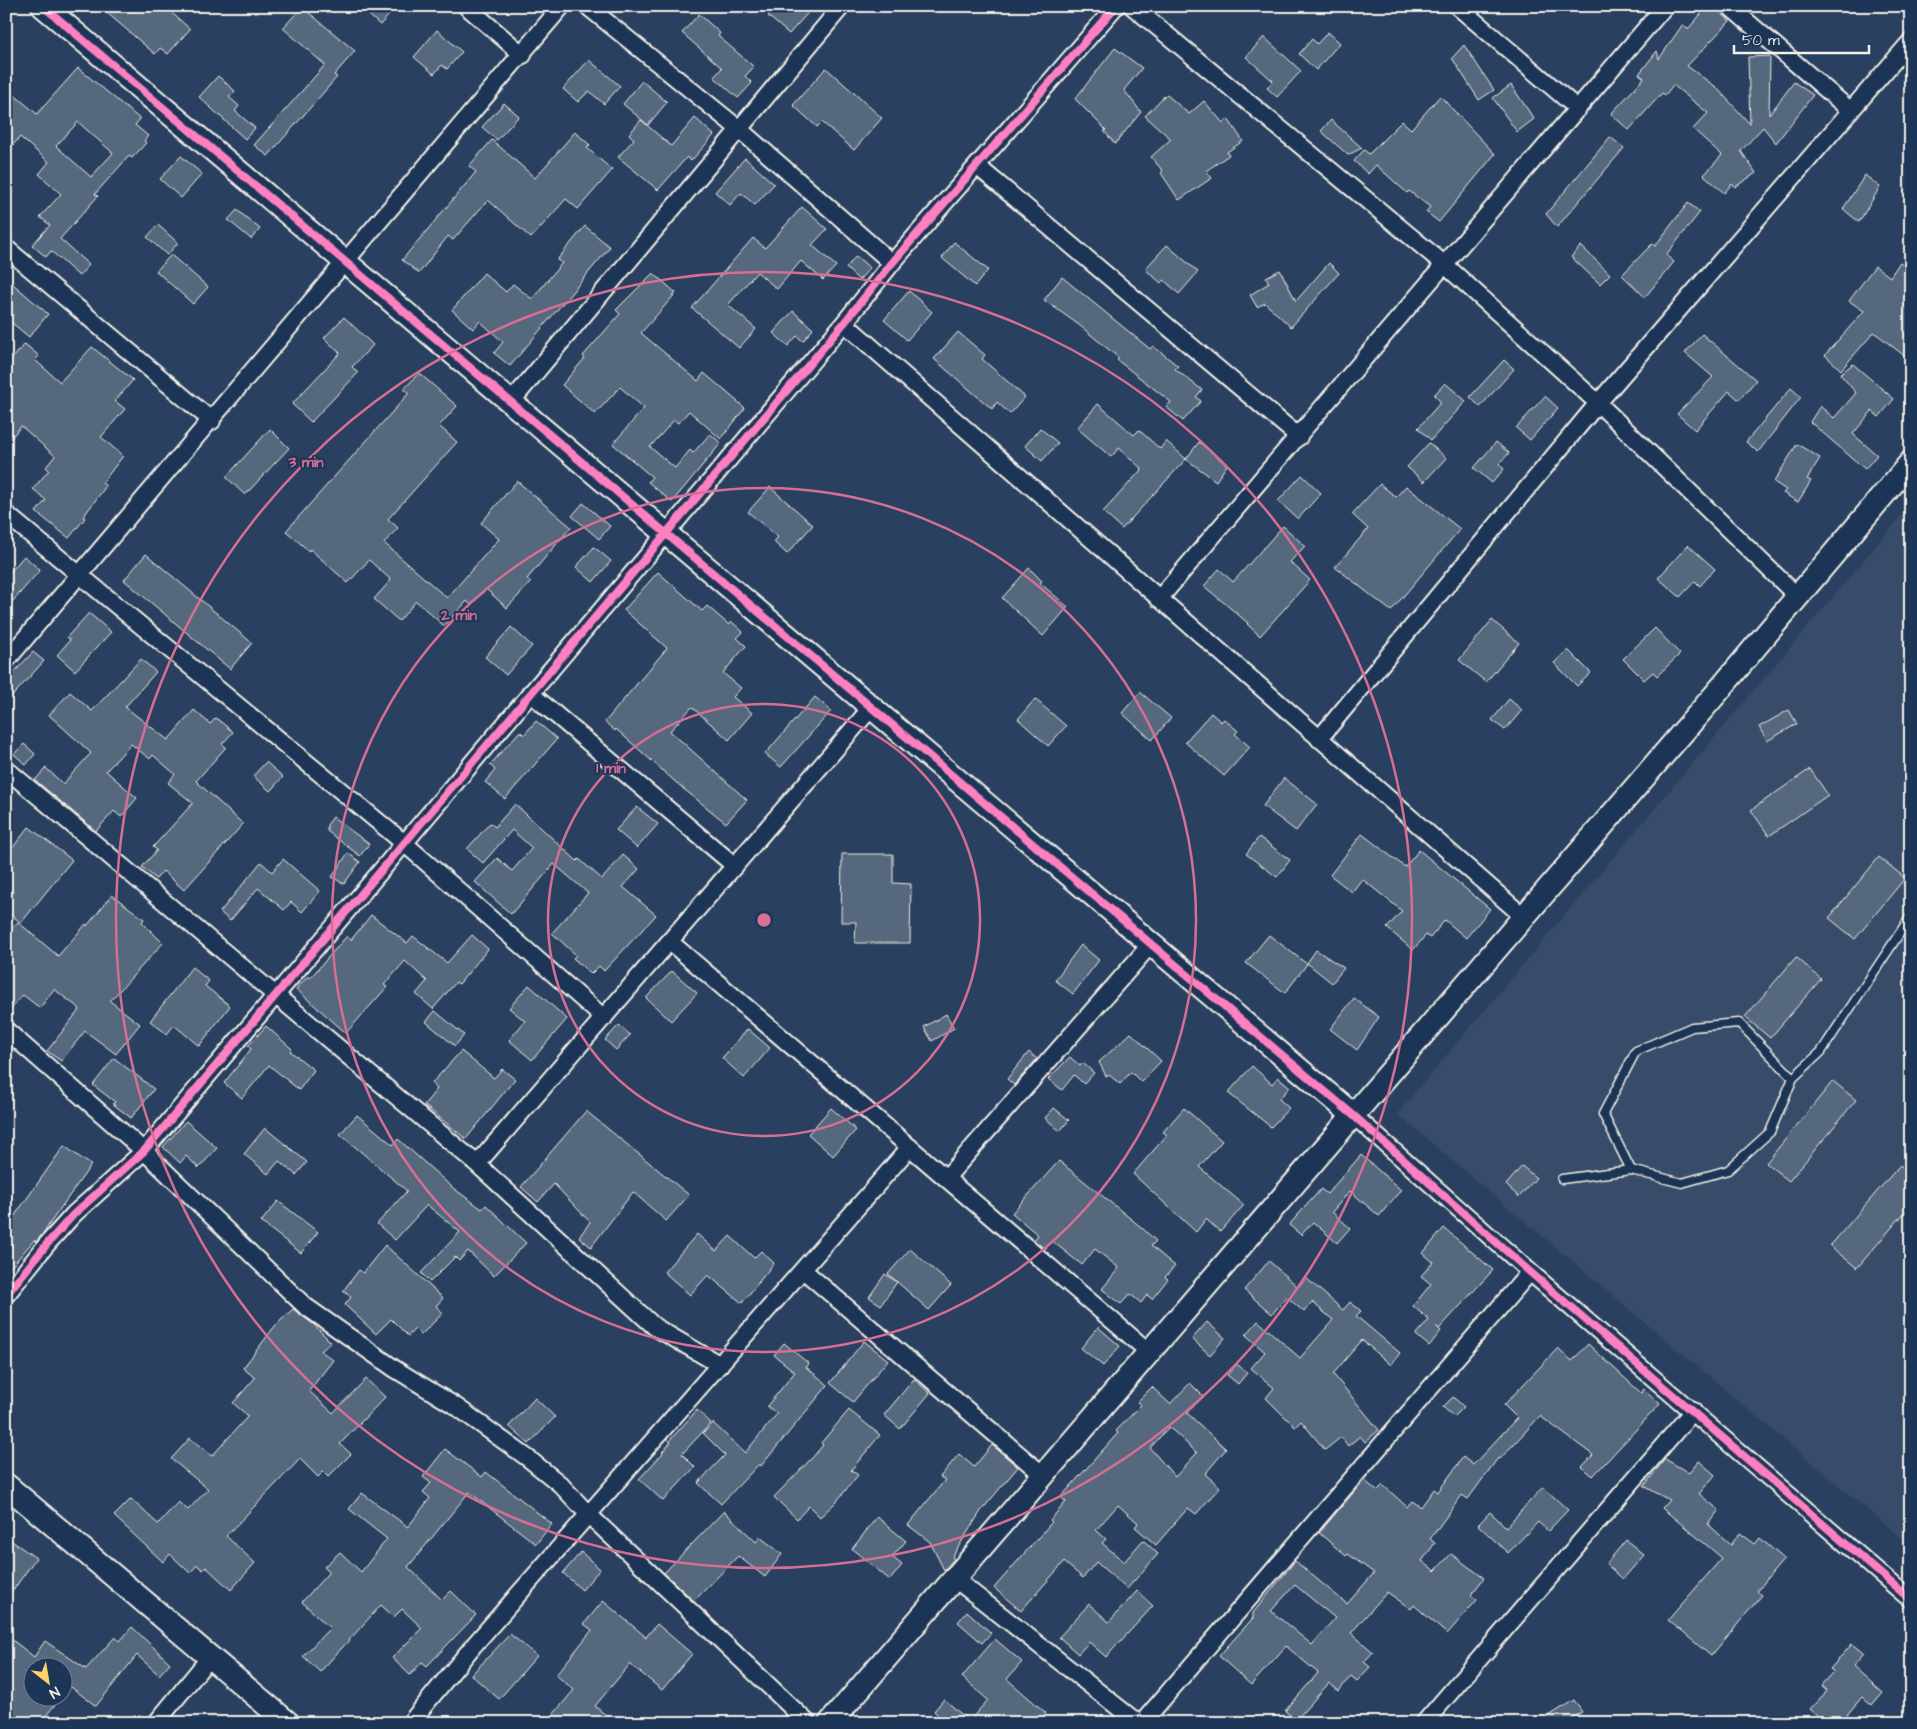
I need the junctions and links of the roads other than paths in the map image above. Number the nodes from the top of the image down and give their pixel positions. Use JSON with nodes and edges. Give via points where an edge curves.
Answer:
{"nodes":[{"id":1,"x":43,"y":6,"type":"edge"},
{"id":2,"x":466,"y":6,"type":"edge"},
{"id":3,"x":562,"y":6,"type":"edge"},
{"id":4,"x":587,"y":6,"type":"edge"},
{"id":5,"x":842,"y":6,"type":"edge"},
{"id":6,"x":1116,"y":6,"type":"edge"},
{"id":7,"x":1132,"y":6,"type":"edge"},
{"id":8,"x":1457,"y":6,"type":"edge"},
{"id":9,"x":1665,"y":6,"type":"edge"},
{"id":10,"x":1729,"y":6,"type":"edge"},
{"id":11,"x":1911,"y":41,"type":"edge"},
{"id":12,"x":523,"y":55,"type":"junction"},
{"id":13,"x":1578,"y":108,"type":"junction"},
{"id":14,"x":1851,"y":111,"type":"junction"},
{"id":15,"x":740,"y":129,"type":"junction"},
{"id":16,"x":977,"y":166,"type":"junction"},
{"id":17,"x":6,"y":248,"type":"edge"},
{"id":18,"x":346,"y":263,"type":"junction"},
{"id":19,"x":892,"y":263,"type":"junction"},
{"id":20,"x":1445,"y":265,"type":"junction"},
{"id":21,"x":844,"y":323,"type":"junction"},
{"id":22,"x":511,"y":402,"type":"junction"},
{"id":23,"x":1598,"y":403,"type":"junction"},
{"id":24,"x":212,"y":421,"type":"junction"},
{"id":25,"x":1299,"y":437,"type":"junction"},
{"id":26,"x":1911,"y":462,"type":"edge"},
{"id":27,"x":6,"y":514,"type":"edge"},
{"id":28,"x":665,"y":533,"type":"junction"},
{"id":29,"x":79,"y":576,"type":"junction"},
{"id":30,"x":1797,"y":596,"type":"junction"},
{"id":31,"x":1159,"y":599,"type":"junction"},
{"id":32,"x":6,"y":662,"type":"edge"},
{"id":33,"x":530,"y":693,"type":"junction"},
{"id":34,"x":871,"y":708,"type":"junction"},
{"id":35,"x":1319,"y":739,"type":"junction"},
{"id":36,"x":6,"y":769,"type":"edge"},
{"id":37,"x":404,"y":843,"type":"junction"},
{"id":38,"x":735,"y":866,"type":"junction"},
{"id":39,"x":1911,"y":916,"type":"edge"},
{"id":40,"x":1524,"y":917,"type":"junction"},
{"id":41,"x":670,"y":941,"type":"junction"},
{"id":42,"x":1152,"y":944,"type":"junction"},
{"id":43,"x":276,"y":995,"type":"junction"},
{"id":44,"x":604,"y":1018,"type":"junction"},
{"id":45,"x":6,"y":1030,"type":"edge"},
{"id":46,"x":1793,"y":1078,"type":"junction"},
{"id":47,"x":1353,"y":1115,"type":"junction"},
{"id":48,"x":910,"y":1147,"type":"junction"},
{"id":49,"x":144,"y":1150,"type":"junction"},
{"id":50,"x":477,"y":1164,"type":"junction"},
{"id":51,"x":1631,"y":1170,"type":"junction"},
{"id":52,"x":946,"y":1178,"type":"junction"},
{"id":53,"x":1562,"y":1179,"type":"dead end"},
{"id":54,"x":803,"y":1270,"type":"junction"},
{"id":55,"x":1530,"y":1272,"type":"junction"},
{"id":56,"x":6,"y":1295,"type":"edge"},
{"id":57,"x":1149,"y":1352,"type":"junction"},
{"id":58,"x":720,"y":1366,"type":"junction"},
{"id":59,"x":1692,"y":1411,"type":"junction"},
{"id":60,"x":1043,"y":1475,"type":"junction"},
{"id":61,"x":6,"y":1485,"type":"edge"},
{"id":62,"x":589,"y":1515,"type":"junction"},
{"id":63,"x":955,"y":1579,"type":"junction"},
{"id":64,"x":1911,"y":1600,"type":"edge"},
{"id":65,"x":210,"y":1657,"type":"junction"},
{"id":66,"x":156,"y":1723,"type":"edge"},
{"id":67,"x":288,"y":1723,"type":"edge"},
{"id":68,"x":410,"y":1723,"type":"edge"},
{"id":69,"x":808,"y":1723,"type":"edge"},
{"id":70,"x":830,"y":1723,"type":"edge"},
{"id":71,"x":1140,"y":1723,"type":"edge"},
{"id":72,"x":1424,"y":1723,"type":"edge"}],
"edges":[{"from":1,"to":18,"type":"street"},
{"from":2,"to":12,"type":"street"},
{"from":3,"to":12,"type":"street"},
{"from":4,"to":15,"type":"street"},
{"from":5,"to":15,"type":"street"},
{"from":6,"to":16,"type":"street"},
{"from":7,"to":20,"type":"street"},
{"from":8,"to":13,"type":"street"},
{"from":9,"to":13,"type":"street"},
{"from":10,"to":14,"type":"street"},
{"from":11,"to":14,"type":"street"},
{"from":12,"to":18,"type":"street"},
{"from":13,"to":20,"type":"street"},
{"from":14,"to":23,"type":"street"},
{"from":15,"to":19,"type":"street"},
{"from":15,"to":22,"type":"street"},
{"from":16,"to":19,"type":"street"},
{"from":16,"to":25,"type":"street"},
{"from":17,"to":24,"type":"street"},
{"from":18,"to":22,"type":"street"},
{"from":18,"to":24,"type":"street"},
{"from":19,"to":21,"type":"street"},
{"from":20,"to":23,"type":"street"},
{"from":20,"to":25,"type":"street"},
{"from":21,"to":28,"type":"street"},
{"from":21,"to":31,"type":"street"},
{"from":22,"to":28,"type":"street"},
{"from":23,"to":30,"type":"street"},
{"from":23,"to":35,"type":"street"},
{"from":24,"to":29,"type":"street"},
{"from":25,"to":31,"type":"street"},
{"from":26,"to":30,"type":"street"},
{"from":27,"to":29,"type":"street"},
{"from":28,"to":33,"type":"street"},
{"from":28,"to":34,"type":"street"},
{"from":29,"to":32,"type":"street"},
{"from":29,"to":37,"type":"street"},
{"from":30,"to":40,"type":"street"},
{"from":31,"to":35,"type":"street"},
{"from":33,"to":37,"type":"street"},
{"from":33,"to":38,"type":"street"},
{"from":34,"to":38,"type":"street"},
{"from":34,"to":42,"type":"street"},
{"from":35,"to":40,"type":"street"},
{"from":36,"to":43,"type":"street"},
{"from":37,"to":43,"type":"street"},
{"from":37,"to":44,"type":"street"},
{"from":38,"to":41,"type":"street"},
{"from":39,"to":46,"type":"lane","via":[[1820,1052]]},
{"from":40,"to":47,"type":"street"},
{"from":41,"to":44,"type":"street"},
{"from":41,"to":48,"type":"street"},
{"from":42,"to":47,"type":"street"},
{"from":42,"to":52,"type":"street"},
{"from":43,"to":49,"type":"street"},
{"from":43,"to":50,"type":"street"},
{"from":44,"to":50,"type":"street"},
{"from":45,"to":49,"type":"street"},
{"from":46,"to":51,"type":"lane","via":[[1770,1132],[1728,1170],[1682,1183]]},
{"from":46,"to":51,"type":"lane","via":[[1739,1023],[1692,1027],[1636,1051],[1602,1114]]},
{"from":47,"to":55,"type":"street"},
{"from":47,"to":57,"type":"street"},
{"from":48,"to":52,"type":"street"},
{"from":48,"to":54,"type":"street"},
{"from":49,"to":56,"type":"street","via":[[74,1214]]},
{"from":49,"to":62,"type":"street","via":[[305,1306],[529,1459],[560,1484]]},
{"from":50,"to":58,"type":"street","via":[[655,1327]]},
{"from":51,"to":53,"type":"lane"},
{"from":52,"to":57,"type":"street"},
{"from":54,"to":58,"type":"street"},
{"from":54,"to":60,"type":"street"},
{"from":55,"to":59,"type":"street"},
{"from":55,"to":71,"type":"street"},
{"from":57,"to":60,"type":"street"},
{"from":58,"to":62,"type":"street"},
{"from":59,"to":64,"type":"street"},
{"from":59,"to":72,"type":"street"},
{"from":60,"to":63,"type":"street"},
{"from":61,"to":65,"type":"street"},
{"from":62,"to":68,"type":"street"},
{"from":62,"to":69,"type":"street"},
{"from":63,"to":70,"type":"street"},
{"from":63,"to":71,"type":"street"},
{"from":65,"to":66,"type":"street"},
{"from":65,"to":67,"type":"street"}]}
